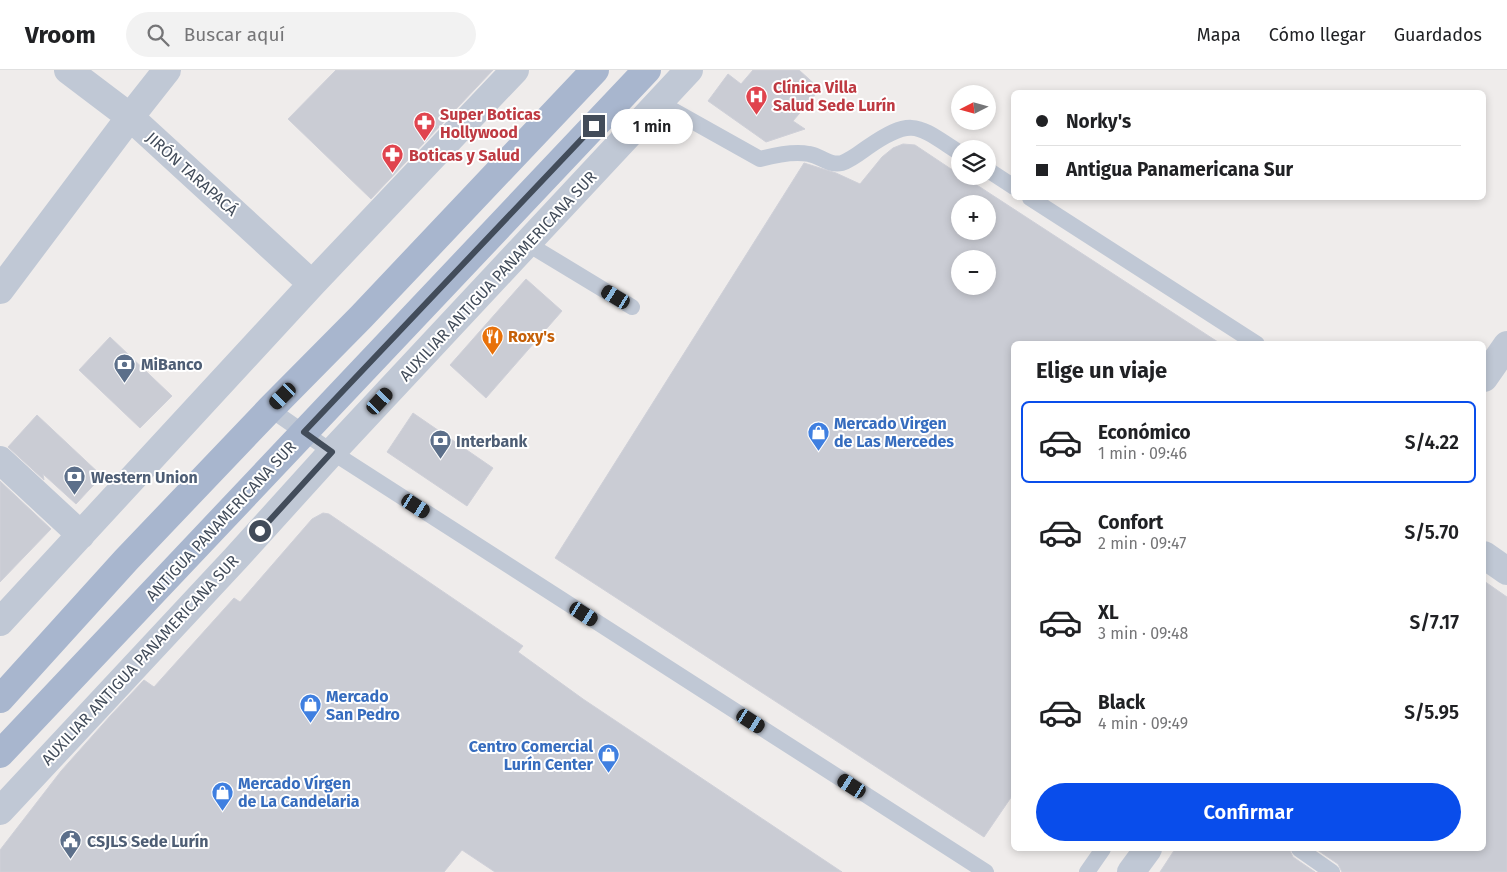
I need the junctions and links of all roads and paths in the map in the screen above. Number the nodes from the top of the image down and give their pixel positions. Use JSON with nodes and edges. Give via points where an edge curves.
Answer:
{"nodes":[{"id":1,"x":68,"y":70,"type":"edge"},
{"id":2,"x":167,"y":70,"type":"edge"},
{"id":3,"x":516,"y":70,"type":"edge"},
{"id":4,"x":594,"y":70,"type":"edge"},
{"id":5,"x":647,"y":70,"type":"edge"},
{"id":6,"x":689,"y":70,"type":"edge"},
{"id":7,"x":660,"y":103,"type":"junction"},
{"id":8,"x":130,"y":118,"type":"junction"},
{"id":9,"x":951,"y":147,"type":"edge"},
{"id":10,"x":996,"y":175,"type":"edge"},
{"id":11,"x":1011,"y":185,"type":"edge"},
{"id":12,"x":1033,"y":200,"type":"edge"},
{"id":13,"x":528,"y":244,"type":"junction"},
{"id":14,"x":312,"y":284,"type":"junction"},
{"id":15,"x":0,"y":290,"type":"edge"},
{"id":16,"x":632,"y":307,"type":"dead end"},
{"id":17,"x":1252,"y":341,"type":"edge"},
{"id":18,"x":1507,"y":345,"type":"edge"},
{"id":19,"x":1486,"y":375,"type":"edge"},
{"id":20,"x":270,"y":409,"type":"junction"},
{"id":21,"x":304,"y":432,"type":"junction"},
{"id":22,"x":332,"y":452,"type":"junction"},
{"id":23,"x":0,"y":460,"type":"edge"},
{"id":24,"x":81,"y":535,"type":"junction"},
{"id":25,"x":1486,"y":557,"type":"edge"},
{"id":26,"x":1507,"y":571,"type":"edge"},
{"id":27,"x":0,"y":622,"type":"edge"},
{"id":28,"x":0,"y":699,"type":"edge"},
{"id":29,"x":0,"y":754,"type":"edge"},
{"id":30,"x":0,"y":811,"type":"edge"},
{"id":31,"x":1102,"y":851,"type":"edge"},
{"id":32,"x":1147,"y":851,"type":"edge"},
{"id":33,"x":1302,"y":851,"type":"edge"},
{"id":34,"x":986,"y":872,"type":"edge"},
{"id":35,"x":1087,"y":872,"type":"edge"},
{"id":36,"x":1131,"y":872,"type":"edge"},
{"id":37,"x":1332,"y":872,"type":"edge"}],
"edges":[{"from":1,"to":8,"type":"street","name":"JIRÓN TARAPACÁ"},
{"from":2,"to":8,"type":"street"},
{"from":3,"to":14,"type":"street"},
{"from":4,"to":20,"type":"main road","via":[[361,318]]},
{"from":5,"to":21,"type":"main road","name":"ANTIGUA PANAMERICANA SUR"},
{"from":6,"to":7,"type":"street","name":"AUXILIAR ANTIGUA PANAMERICANA SUR"},
{"from":7,"to":9,"type":"lane","via":[[760,159],[780,154],[809,154],[831,164],[843,162],[897,130],[915,126]]},
{"from":7,"to":13,"type":"street","name":"AUXILIAR ANTIGUA PANAMERICANA SUR"},
{"from":8,"to":14,"type":"street","name":"JIRÓN TARAPACÁ"},
{"from":8,"to":15,"type":"street"},
{"from":10,"to":11,"type":"lane"},
{"from":12,"to":17,"type":"lane"},
{"from":13,"to":16,"type":"lane"},
{"from":13,"to":22,"type":"street","name":"AUXILIAR ANTIGUA PANAMERICANA SUR"},
{"from":14,"to":24,"type":"street"},
{"from":18,"to":19,"type":"street"},
{"from":20,"to":21,"type":"lane"},
{"from":20,"to":28,"type":"main road"},
{"from":21,"to":22,"type":"lane"},
{"from":21,"to":29,"type":"main road","name":"ANTIGUA PANAMERICANA SUR"},
{"from":22,"to":30,"type":"street","name":"AUXILIAR ANTIGUA PANAMERICANA SUR"},
{"from":22,"to":34,"type":"lane"},
{"from":23,"to":24,"type":"street"},
{"from":24,"to":27,"type":"street"},
{"from":25,"to":26,"type":"street"},
{"from":31,"to":35,"type":"lane"},
{"from":32,"to":36,"type":"street"},
{"from":33,"to":37,"type":"lane"}]}
